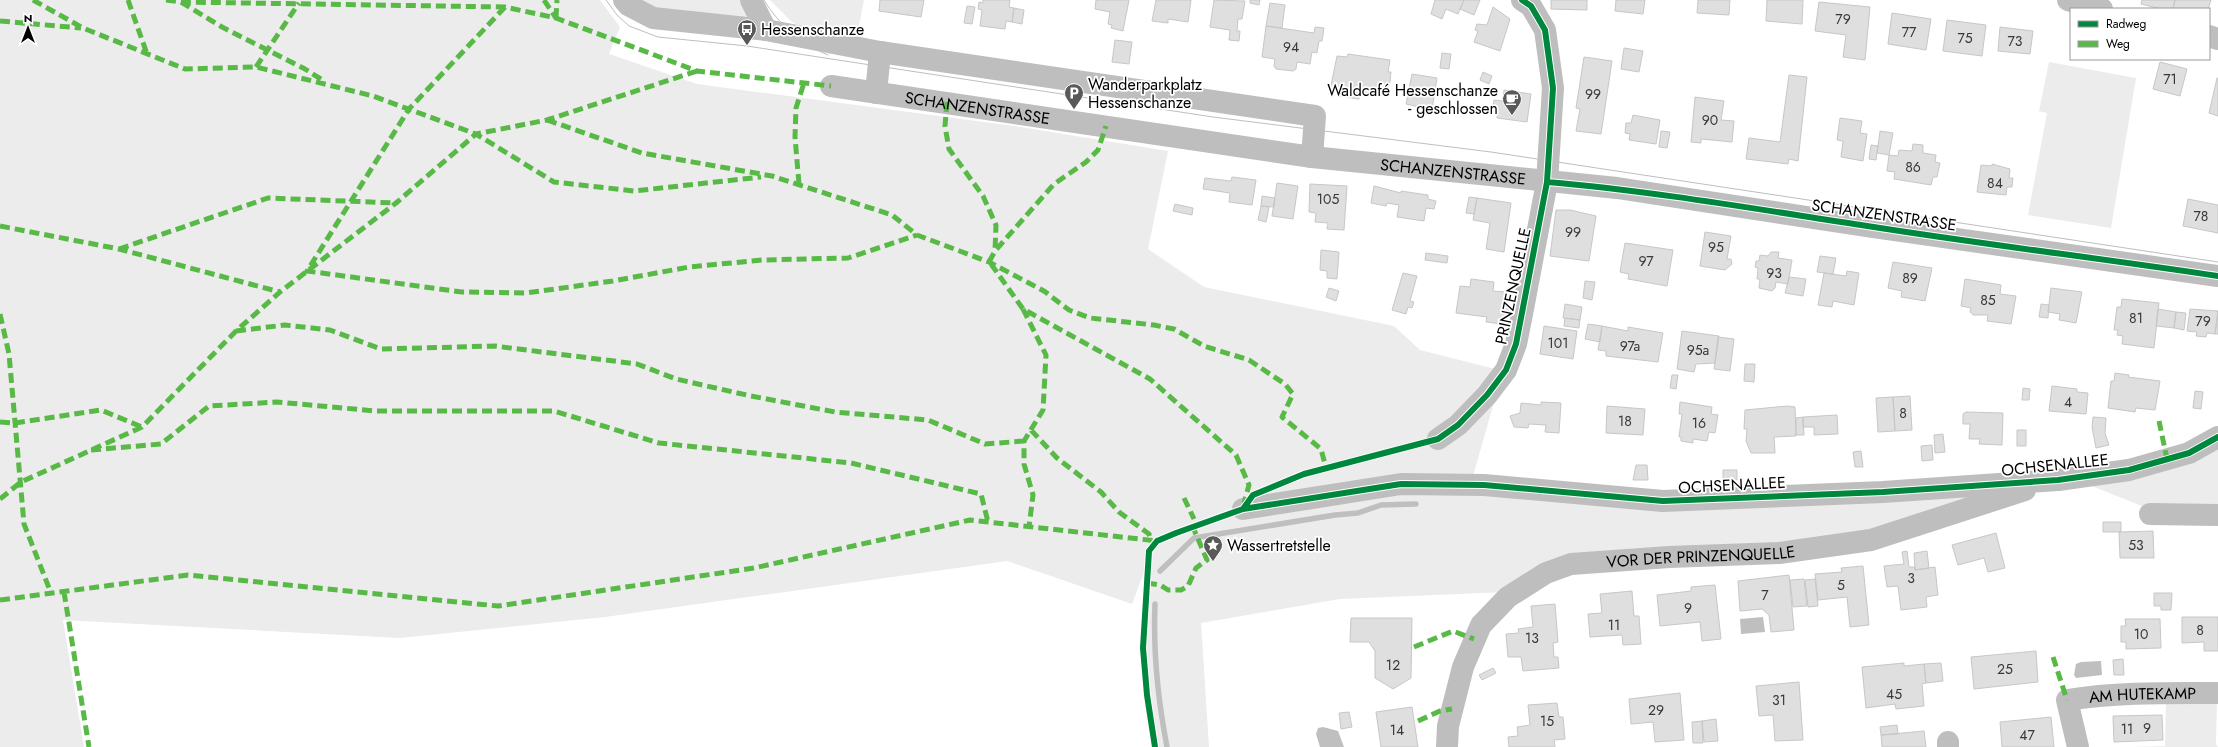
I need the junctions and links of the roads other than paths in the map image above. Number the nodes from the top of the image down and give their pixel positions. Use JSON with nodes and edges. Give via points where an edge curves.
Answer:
{"nodes":[{"id":1,"x":624,"y":0,"type":"edge"},
{"id":2,"x":751,"y":0,"type":"edge"},
{"id":3,"x":1522,"y":0,"type":"edge"},
{"id":4,"x":2068,"y":0,"type":"edge"},
{"id":5,"x":2098,"y":8,"type":"edge"},
{"id":6,"x":766,"y":30,"type":"junction"},
{"id":7,"x":880,"y":52,"type":"junction"},
{"id":8,"x":831,"y":86,"type":"dead end"},
{"id":9,"x":876,"y":93,"type":"junction"},
{"id":10,"x":1312,"y":157,"type":"junction"},
{"id":11,"x":1547,"y":182,"type":"junction"},
{"id":12,"x":2218,"y":276,"type":"edge"},
{"id":13,"x":2218,"y":437,"type":"edge"},
{"id":14,"x":1438,"y":439,"type":"dead end"},
{"id":15,"x":2058,"y":480,"type":"junction"},
{"id":16,"x":1243,"y":509,"type":"dead end"},
{"id":17,"x":2150,"y":514,"type":"dead end"},
{"id":18,"x":2218,"y":515,"type":"edge"},
{"id":19,"x":2218,"y":693,"type":"edge"},
{"id":20,"x":1447,"y":747,"type":"edge"},
{"id":21,"x":2078,"y":747,"type":"edge"}],
"edges":[{"from":1,"to":6,"type":"street","via":[[628,5],[653,18]]},
{"from":2,"to":6,"type":"street"},
{"from":3,"to":11,"type":"street","name":"PRINZENQUELLE","via":[[1531,6],[1545,30],[1550,52],[1554,88]]},
{"from":4,"to":5,"type":"street"},
{"from":6,"to":7,"type":"street"},
{"from":7,"to":9,"type":"street"},
{"from":7,"to":10,"type":"street","via":[[1315,116]]},
{"from":8,"to":9,"type":"street","name":"SCHANZENSTRASSE"},
{"from":9,"to":10,"type":"street","name":"SCHANZENSTRASSE"},
{"from":10,"to":11,"type":"street","name":"SCHANZENSTRASSE"},
{"from":11,"to":12,"type":"street","name":"SCHANZENSTRASSE","via":[[1617,188],[1721,202],[1860,225]]},
{"from":11,"to":14,"type":"street","name":"PRINZENQUELLE","via":[[1516,344],[1506,370],[1487,395],[1458,425]]},
{"from":13,"to":15,"type":"street","name":"OCHSENALLEE","via":[[2189,453],[2129,470]]},
{"from":15,"to":16,"type":"street","name":"OCHSENALLEE","via":[[1883,492],[1663,501],[1484,485],[1401,484]]},
{"from":15,"to":20,"type":"street","name":"VOR DER PRINZENQUELLE","via":[[1871,540],[1779,553],[1571,564],[1546,573],[1508,597],[1481,625],[1463,667],[1448,726]]},
{"from":17,"to":18,"type":"street"},
{"from":19,"to":21,"type":"street","name":"AM HUTEKAMP","via":[[2128,694],[2067,700]]}]}
